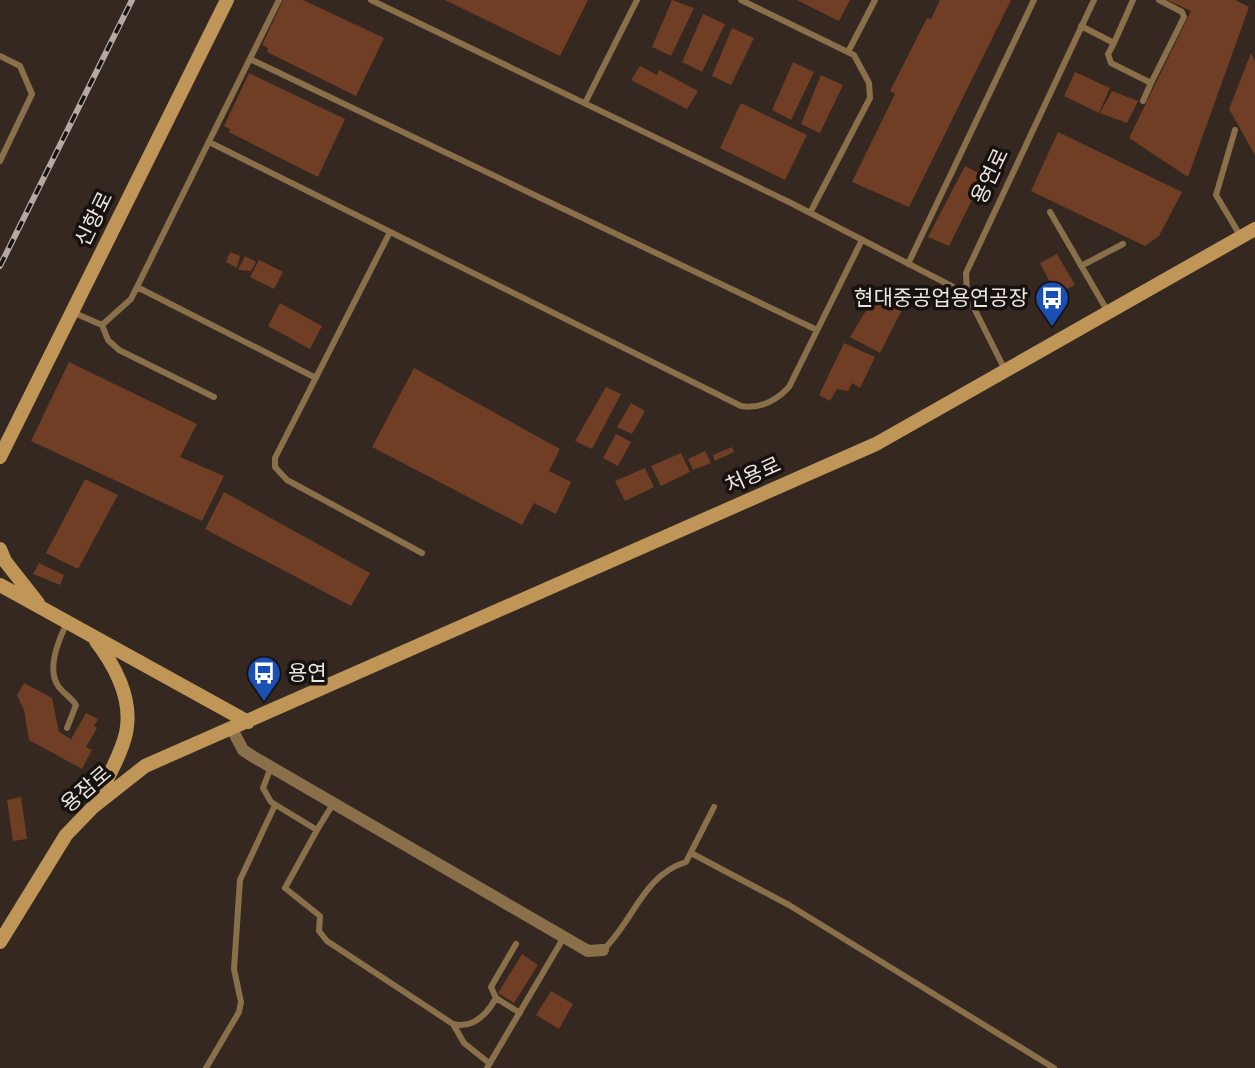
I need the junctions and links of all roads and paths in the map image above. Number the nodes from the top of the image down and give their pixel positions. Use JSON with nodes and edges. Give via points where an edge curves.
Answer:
{"nodes":[{"id":1,"x":227,"y":0,"type":"edge"},
{"id":2,"x":279,"y":0,"type":"edge"},
{"id":3,"x":371,"y":0,"type":"edge"},
{"id":4,"x":637,"y":0,"type":"edge"},
{"id":5,"x":741,"y":0,"type":"edge"},
{"id":6,"x":875,"y":0,"type":"edge"},
{"id":7,"x":1034,"y":0,"type":"edge"},
{"id":8,"x":1094,"y":0,"type":"edge"},
{"id":9,"x":1133,"y":0,"type":"edge"},
{"id":10,"x":1159,"y":0,"type":"edge"},
{"id":11,"x":1081,"y":26,"type":"junction"},
{"id":12,"x":1114,"y":43,"type":"junction"},
{"id":13,"x":848,"y":52,"type":"junction"},
{"id":14,"x":0,"y":55,"type":"edge"},
{"id":15,"x":250,"y":58,"type":"junction"},
{"id":16,"x":1151,"y":83,"type":"junction"},
{"id":17,"x":1143,"y":101,"type":"dead end"},
{"id":18,"x":585,"y":103,"type":"junction"},
{"id":19,"x":1235,"y":130,"type":"dead end"},
{"id":20,"x":209,"y":142,"type":"junction"},
{"id":21,"x":0,"y":161,"type":"edge"},
{"id":22,"x":1050,"y":212,"type":"dead end"},
{"id":23,"x":810,"y":213,"type":"junction"},
{"id":24,"x":1255,"y":229,"type":"edge"},
{"id":25,"x":390,"y":232,"type":"junction"},
{"id":26,"x":1241,"y":237,"type":"junction"},
{"id":27,"x":862,"y":240,"type":"junction"},
{"id":28,"x":1123,"y":244,"type":"dead end"},
{"id":29,"x":908,"y":264,"type":"junction"},
{"id":30,"x":1081,"y":266,"type":"junction"},
{"id":31,"x":137,"y":287,"type":"junction"},
{"id":32,"x":967,"y":294,"type":"junction"},
{"id":33,"x":72,"y":312,"type":"junction"},
{"id":34,"x":1108,"y":312,"type":"junction"},
{"id":35,"x":102,"y":325,"type":"junction"},
{"id":36,"x":817,"y":330,"type":"junction"},
{"id":37,"x":1005,"y":370,"type":"junction"},
{"id":38,"x":316,"y":378,"type":"junction"},
{"id":39,"x":214,"y":397,"type":"dead end"},
{"id":40,"x":0,"y":457,"type":"edge"},
{"id":41,"x":0,"y":549,"type":"edge"},
{"id":42,"x":422,"y":553,"type":"dead end"},
{"id":43,"x":0,"y":585,"type":"edge"},
{"id":44,"x":43,"y":610,"type":"junction"},
{"id":45,"x":67,"y":623,"type":"junction"},
{"id":46,"x":94,"y":638,"type":"junction"},
{"id":47,"x":248,"y":722,"type":"junction"},
{"id":48,"x":67,"y":727,"type":"dead end"},
{"id":49,"x":232,"y":729,"type":"junction"},
{"id":50,"x":271,"y":767,"type":"junction"},
{"id":51,"x":333,"y":803,"type":"junction"},
{"id":52,"x":275,"y":805,"type":"junction"},
{"id":53,"x":93,"y":807,"type":"junction"},
{"id":54,"x":714,"y":807,"type":"dead end"},
{"id":55,"x":317,"y":830,"type":"junction"},
{"id":56,"x":691,"y":853,"type":"junction"},
{"id":57,"x":564,"y":937,"type":"junction"},
{"id":58,"x":0,"y":942,"type":"edge"},
{"id":59,"x":516,"y":944,"type":"dead end"},
{"id":60,"x":603,"y":950,"type":"joint"},
{"id":61,"x":496,"y":998,"type":"junction"},
{"id":62,"x":520,"y":1013,"type":"junction"},
{"id":63,"x":453,"y":1024,"type":"junction"},
{"id":64,"x":488,"y":1066,"type":"edge"},
{"id":65,"x":206,"y":1068,"type":"edge"},
{"id":66,"x":1054,"y":1068,"type":"edge"}],
"edges":[{"from":1,"to":33,"type":"street","name":"신항로"},
{"from":2,"to":15,"type":"lane"},
{"from":3,"to":18,"type":"lane"},
{"from":4,"to":18,"type":"lane"},
{"from":5,"to":13,"type":"lane"},
{"from":6,"to":13,"type":"lane"},
{"from":7,"to":29,"type":"lane"},
{"from":8,"to":11,"type":"lane","name":"용연로"},
{"from":9,"to":12,"type":"lane"},
{"from":10,"to":16,"type":"lane","via":[[1182,12],[1184,18]]},
{"from":11,"to":12,"type":"lane"},
{"from":11,"to":32,"type":"lane","name":"용연로","via":[[966,273]]},
{"from":12,"to":16,"type":"lane","via":[[1108,54],[1111,63]]},
{"from":13,"to":23,"type":"lane","via":[[863,66],[870,98]]},
{"from":14,"to":21,"type":"lane","via":[[20,66],[32,94]]},
{"from":15,"to":20,"type":"lane"},
{"from":15,"to":36,"type":"lane"},
{"from":16,"to":17,"type":"lane"},
{"from":18,"to":23,"type":"lane"},
{"from":19,"to":26,"type":"lane","via":[[1216,195]]},
{"from":20,"to":25,"type":"lane"},
{"from":20,"to":31,"type":"lane"},
{"from":22,"to":30,"type":"lane"},
{"from":23,"to":27,"type":"lane"},
{"from":24,"to":26,"type":"street","name":"처용로"},
{"from":25,"to":36,"type":"lane","via":[[741,406],[761,406],[784,392]]},
{"from":25,"to":38,"type":"lane"},
{"from":26,"to":34,"type":"street","name":"처용로"},
{"from":27,"to":29,"type":"lane"},
{"from":27,"to":36,"type":"lane"},
{"from":28,"to":30,"type":"lane"},
{"from":29,"to":32,"type":"lane"},
{"from":30,"to":34,"type":"lane"},
{"from":31,"to":35,"type":"lane","via":[[131,299]]},
{"from":31,"to":38,"type":"lane"},
{"from":32,"to":37,"type":"lane"},
{"from":33,"to":35,"type":"lane"},
{"from":33,"to":40,"type":"street","name":"신항로"},
{"from":34,"to":37,"type":"street","name":"처용로"},
{"from":35,"to":39,"type":"lane","via":[[119,350]]},
{"from":37,"to":47,"type":"street","name":"처용로","via":[[876,444],[298,696]]},
{"from":38,"to":42,"type":"lane","via":[[275,458],[275,467],[287,480]]},
{"from":41,"to":44,"type":"street"},
{"from":43,"to":44,"type":"street"},
{"from":44,"to":45,"type":"street"},
{"from":45,"to":46,"type":"street"},
{"from":45,"to":48,"type":"lane","via":[[55,661],[57,684],[76,705]]},
{"from":46,"to":47,"type":"street"},
{"from":46,"to":53,"type":"street","via":[[115,667],[124,698],[126,732]]},
{"from":47,"to":49,"type":"street","name":"용잠로"},
{"from":49,"to":50,"type":"street","via":[[243,750]]},
{"from":49,"to":53,"type":"street","name":"용잠로","via":[[145,766]]},
{"from":50,"to":51,"type":"street"},
{"from":50,"to":52,"type":"lane","via":[[263,788]]},
{"from":51,"to":55,"type":"lane"},
{"from":51,"to":57,"type":"street"},
{"from":52,"to":55,"type":"lane"},
{"from":52,"to":65,"type":"lane","via":[[240,880],[234,969],[239,1012]]},
{"from":53,"to":58,"type":"street","name":"용잠로","via":[[66,835]]},
{"from":54,"to":56,"type":"lane"},
{"from":55,"to":63,"type":"lane","via":[[285,888],[320,916],[319,931],[327,942]]},
{"from":56,"to":60,"type":"lane","via":[[686,862],[675,865],[645,891]]},
{"from":56,"to":66,"type":"lane","via":[[789,905]]},
{"from":57,"to":60,"type":"street","via":[[588,951]]},
{"from":57,"to":62,"type":"lane"},
{"from":59,"to":61,"type":"lane","via":[[491,987]]},
{"from":61,"to":62,"type":"lane"},
{"from":61,"to":63,"type":"lane","via":[[486,1016],[461,1026]]},
{"from":62,"to":64,"type":"lane"},
{"from":63,"to":64,"type":"lane","via":[[464,1043]]}]}
